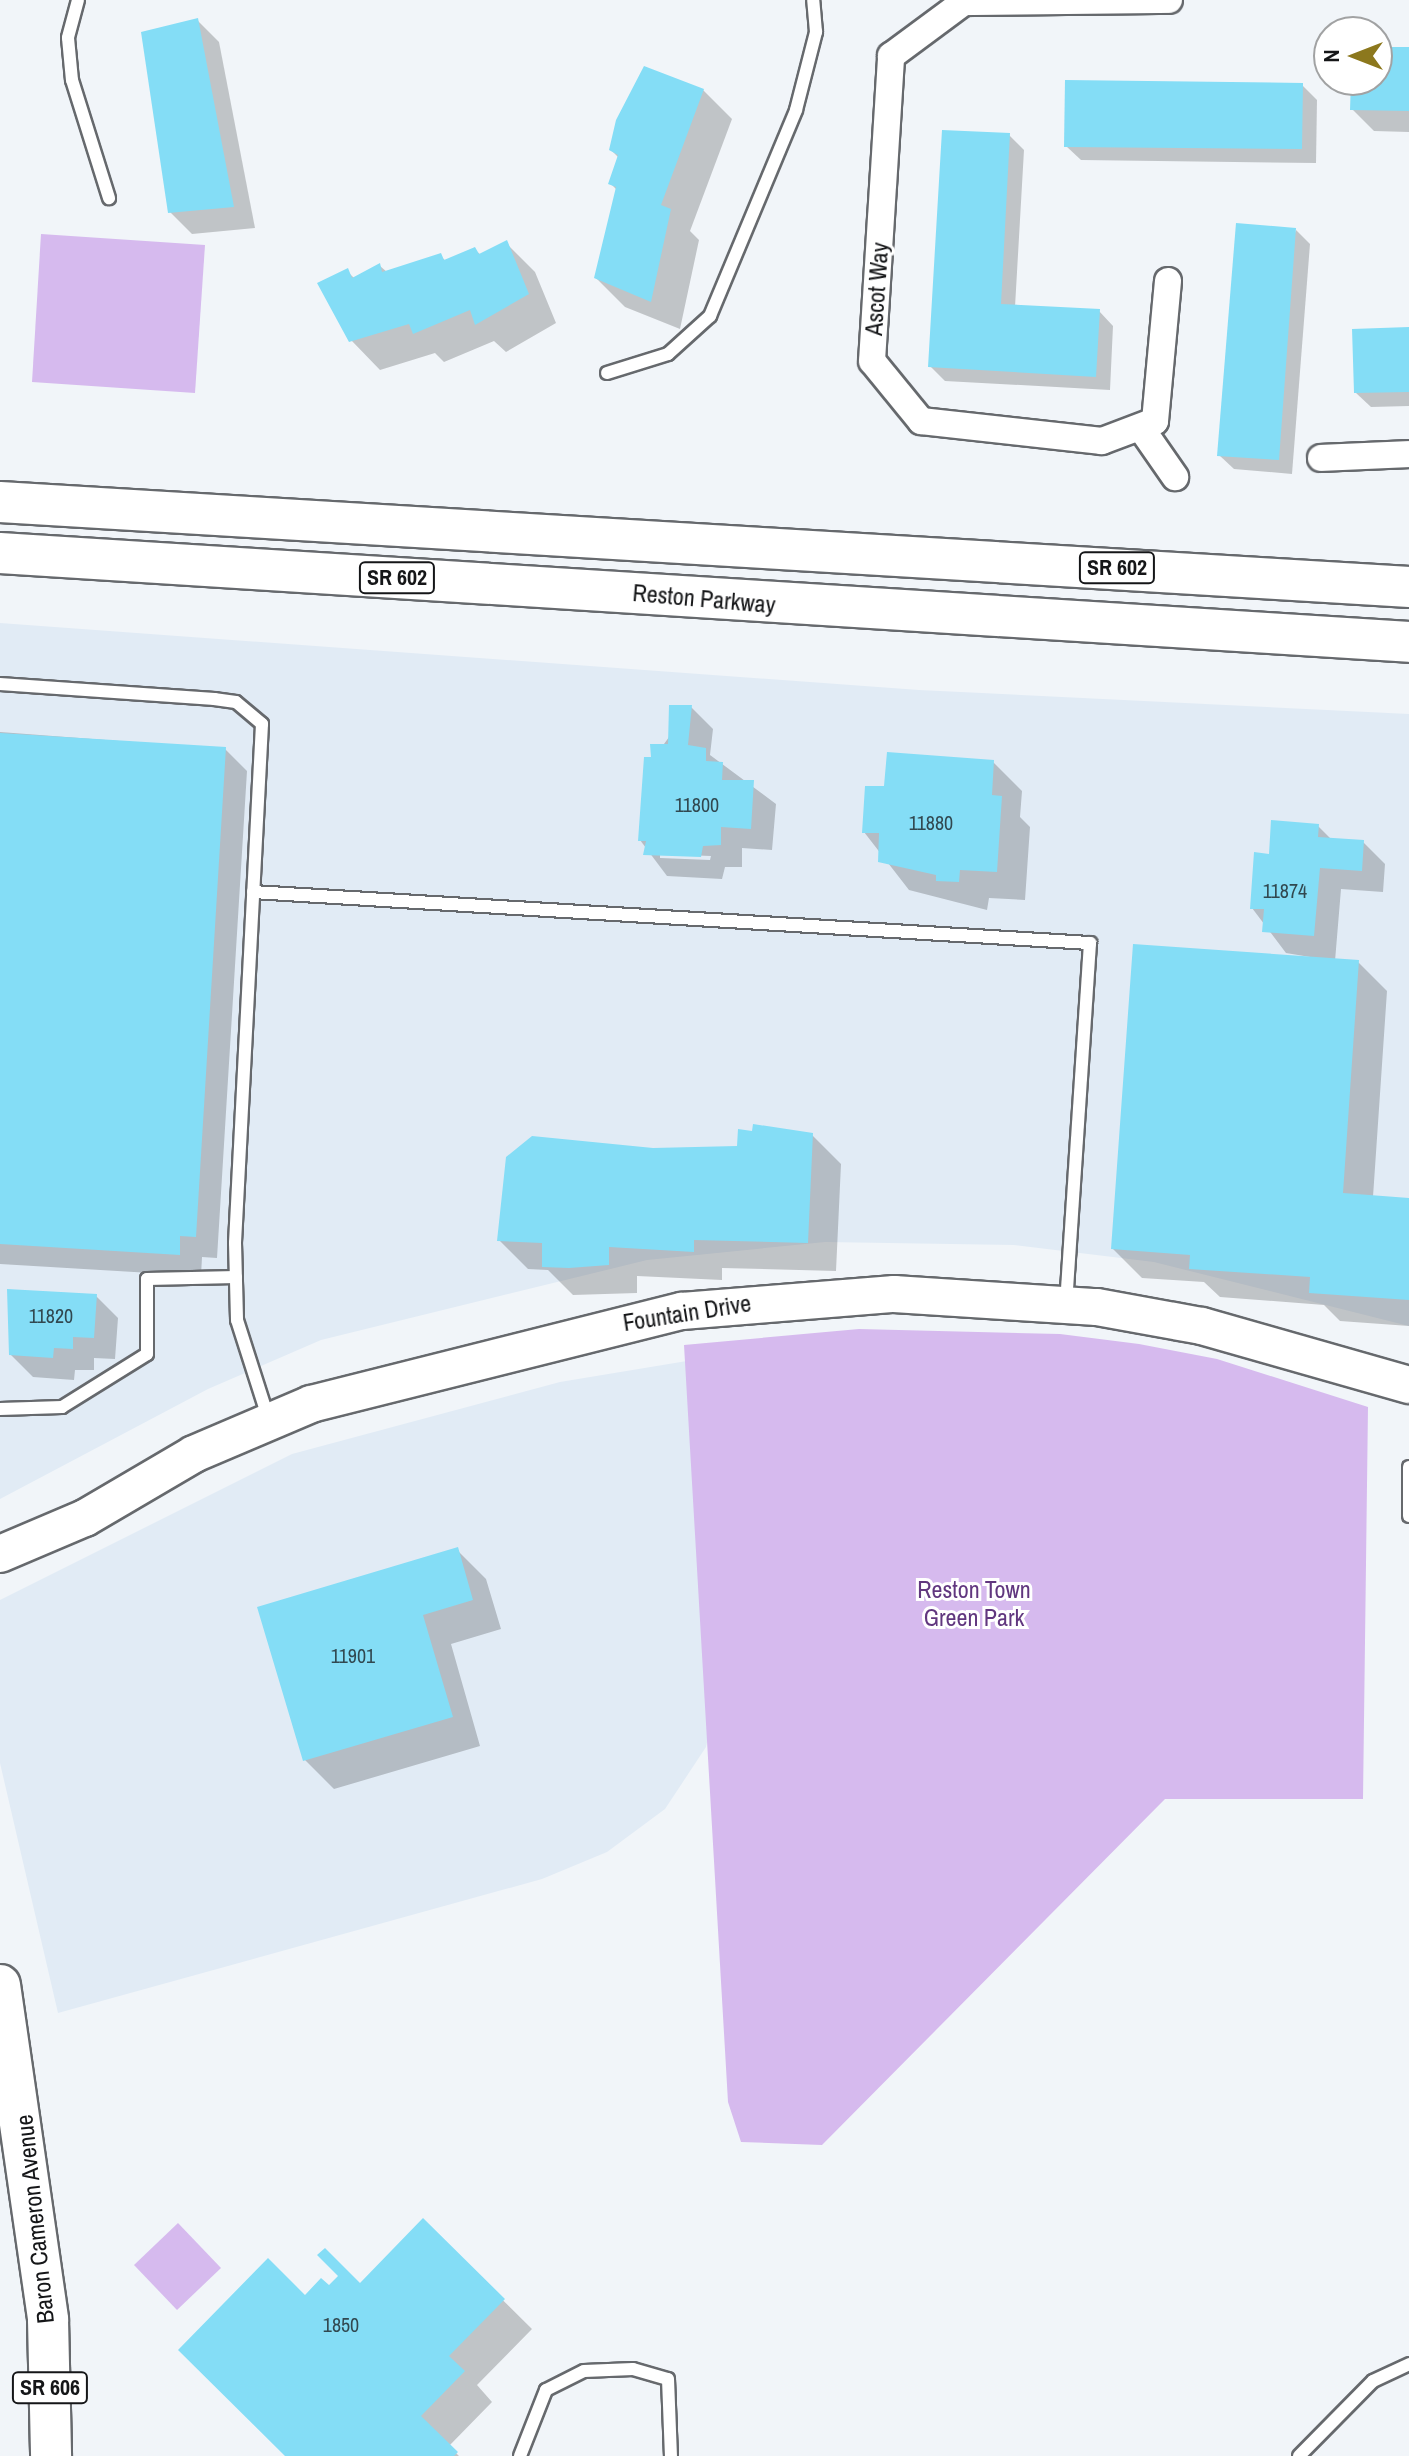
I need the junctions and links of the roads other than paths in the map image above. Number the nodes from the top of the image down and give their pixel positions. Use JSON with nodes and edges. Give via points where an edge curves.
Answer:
{"nodes":[{"id":1,"x":78,"y":0,"type":"edge"},
{"id":2,"x":813,"y":0,"type":"edge"},
{"id":3,"x":1169,"y":0,"type":"edge"},
{"id":4,"x":109,"y":198,"type":"dead end"},
{"id":5,"x":1168,"y":281,"type":"dead end"},
{"id":6,"x":607,"y":373,"type":"dead end"},
{"id":7,"x":1141,"y":428,"type":"junction"},
{"id":8,"x":1409,"y":454,"type":"edge"},
{"id":9,"x":1321,"y":458,"type":"dead end"},
{"id":10,"x":1175,"y":477,"type":"dead end"},
{"id":11,"x":0,"y":502,"type":"edge"},
{"id":12,"x":0,"y":553,"type":"edge"},
{"id":13,"x":1409,"y":587,"type":"edge"},
{"id":14,"x":1409,"y":642,"type":"edge"},
{"id":15,"x":0,"y":684,"type":"edge"},
{"id":16,"x":253,"y":892,"type":"junction"},
{"id":17,"x":236,"y":1277,"type":"junction"},
{"id":18,"x":1066,"y":1304,"type":"junction"},
{"id":19,"x":1409,"y":1385,"type":"edge"},
{"id":20,"x":0,"y":1409,"type":"edge"},
{"id":21,"x":269,"y":1420,"type":"junction"},
{"id":22,"x":1409,"y":1467,"type":"edge"},
{"id":23,"x":1409,"y":1516,"type":"edge"},
{"id":24,"x":0,"y":1554,"type":"edge"},
{"id":25,"x":0,"y":1985,"type":"edge"},
{"id":26,"x":1409,"y":2364,"type":"edge"},
{"id":27,"x":51,"y":2456,"type":"edge"},
{"id":28,"x":520,"y":2456,"type":"edge"},
{"id":29,"x":671,"y":2456,"type":"edge"},
{"id":30,"x":1299,"y":2456,"type":"edge"}],
"edges":[{"from":1,"to":4,"type":"lane","via":[[68,38],[72,80]]},
{"from":2,"to":6,"type":"lane","via":[[816,32],[796,110],[710,316],[668,354]]},
{"from":3,"to":7,"type":"street","name":"Ascot Way","via":[[964,2],[891,56],[890,71],[872,361],[921,421],[1102,441]]},
{"from":5,"to":7,"type":"street","via":[[1155,421]]},
{"from":7,"to":10,"type":"street"},
{"from":8,"to":9,"type":"street"},
{"from":11,"to":13,"type":"main road","number":"SR 602"},
{"from":12,"to":14,"type":"main road","name":"Reston Parkway","number":"SR 602"},
{"from":15,"to":16,"type":"lane","via":[[214,699],[245,710],[262,724]]},
{"from":16,"to":17,"type":"lane"},
{"from":16,"to":18,"type":"lane","via":[[1090,943]]},
{"from":17,"to":20,"type":"lane","via":[[147,1279],[147,1354],[62,1407]]},
{"from":17,"to":21,"type":"lane","via":[[237,1320]]},
{"from":18,"to":19,"type":"street","name":"Fountain Drive","via":[[1202,1326]]},
{"from":18,"to":21,"type":"street","name":"Fountain Drive","via":[[894,1294],[682,1311],[505,1350]]},
{"from":21,"to":24,"type":"street","name":"Fountain Drive"},
{"from":22,"to":23,"type":"lane"},
{"from":25,"to":27,"type":"main road","name":"Baron Cameron Avenue","number":"SR 606","via":[[48,2320]]},
{"from":26,"to":30,"type":"lane","via":[[1373,2381]]},
{"from":28,"to":29,"type":"lane","via":[[546,2390],[584,2371],[633,2369],[668,2379]]}]}
